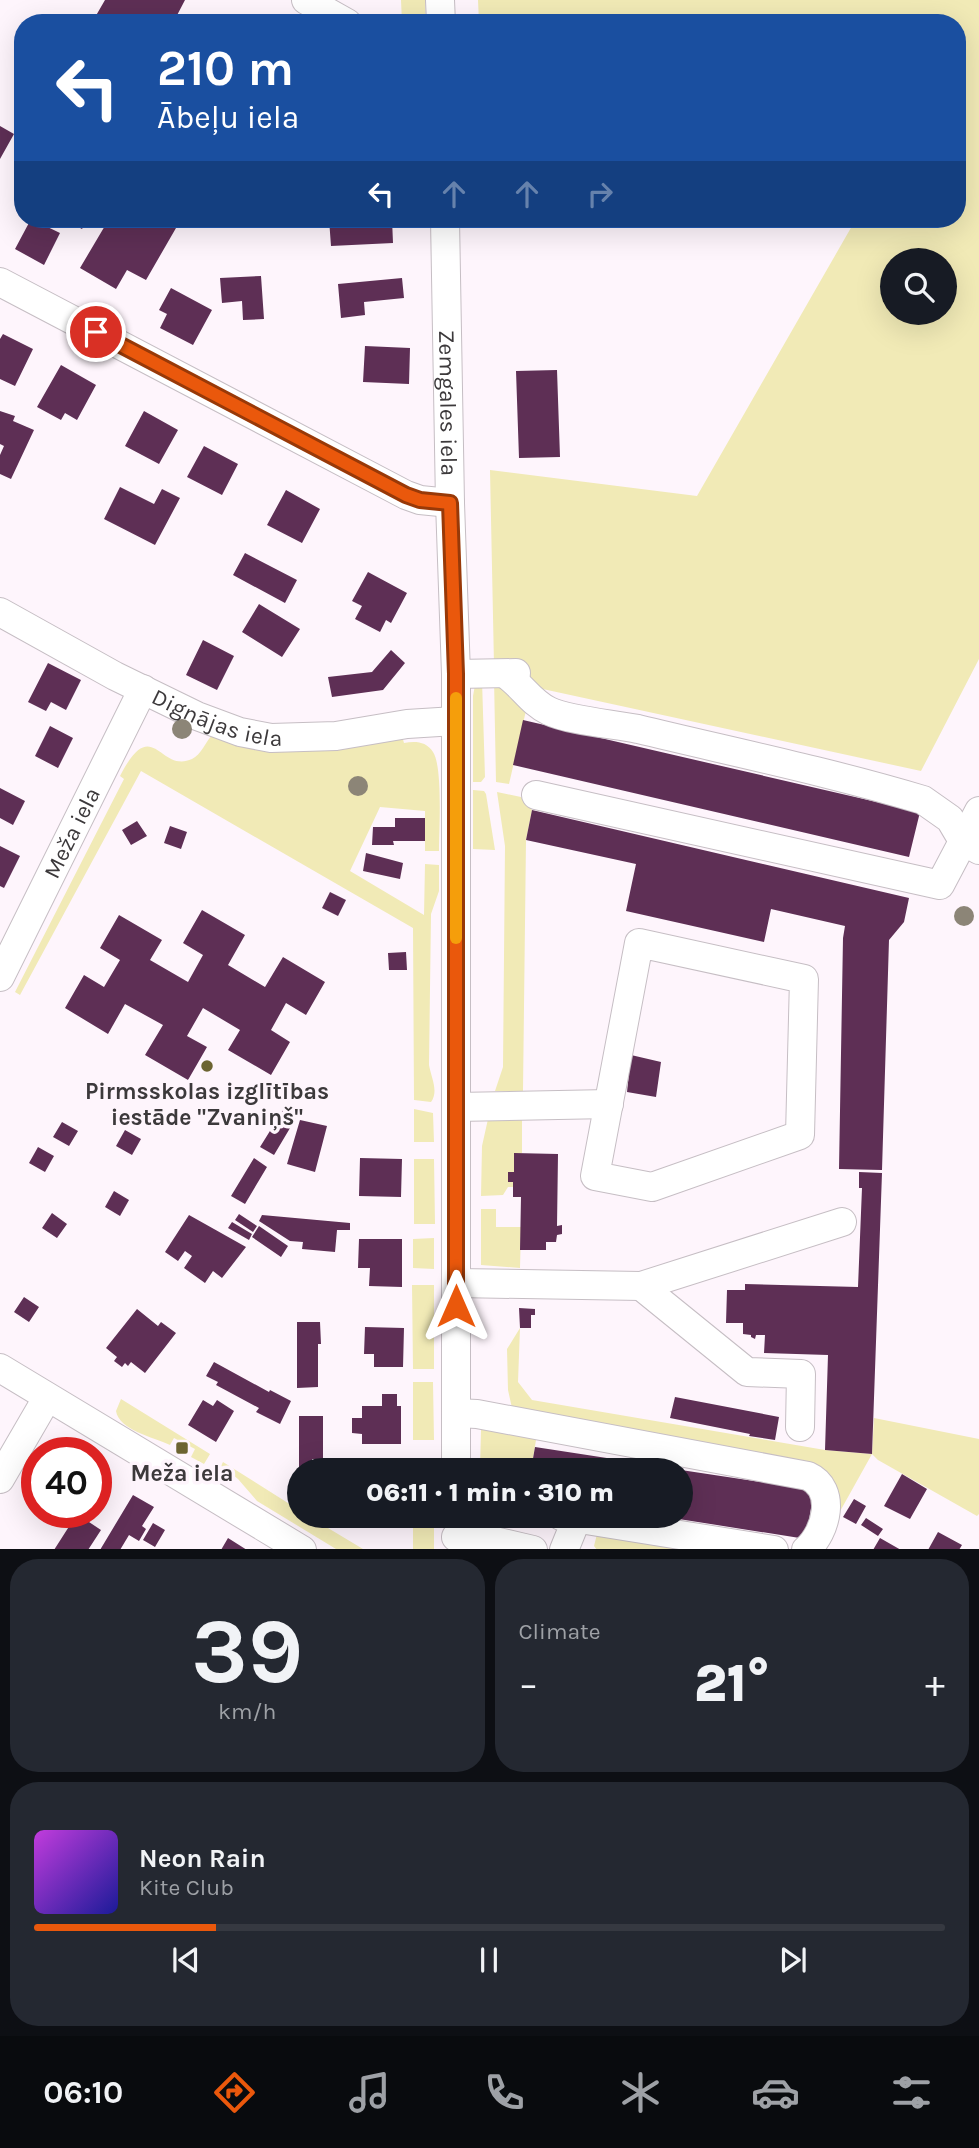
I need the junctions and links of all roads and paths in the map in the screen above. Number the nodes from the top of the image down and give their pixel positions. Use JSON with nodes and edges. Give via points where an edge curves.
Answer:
{"nodes":[{"id":1,"x":306,"y":0,"type":"edge"},
{"id":2,"x":331,"y":14,"type":"edge"},
{"id":3,"x":445,"y":228,"type":"edge"},
{"id":4,"x":0,"y":282,"type":"edge"},
{"id":5,"x":450,"y":503,"type":"junction"},
{"id":6,"x":0,"y":612,"type":"edge"},
{"id":7,"x":456,"y":674,"type":"junction"},
{"id":8,"x":143,"y":689,"type":"junction"},
{"id":9,"x":455,"y":721,"type":"junction"},
{"id":10,"x":536,"y":794,"type":"dead end"},
{"id":11,"x":979,"y":811,"type":"edge"},
{"id":12,"x":971,"y":846,"type":"edge"},
{"id":13,"x":7,"y":944,"type":"edge"},
{"id":14,"x":0,"y":977,"type":"edge"},
{"id":15,"x":609,"y":1104,"type":"junction"},
{"id":16,"x":456,"y":1107,"type":"junction"},
{"id":17,"x":842,"y":1222,"type":"dead end"},
{"id":18,"x":456,"y":1283,"type":"junction"},
{"id":19,"x":641,"y":1286,"type":"junction"},
{"id":20,"x":0,"y":1368,"type":"edge"},
{"id":21,"x":47,"y":1398,"type":"junction"},
{"id":22,"x":456,"y":1413,"type":"junction"},
{"id":23,"x":800,"y":1427,"type":"dead end"},
{"id":24,"x":456,"y":1458,"type":"edge"},
{"id":25,"x":0,"y":1479,"type":"edge"},
{"id":26,"x":567,"y":1528,"type":"edge"},
{"id":27,"x":639,"y":1528,"type":"edge"},
{"id":28,"x":456,"y":1534,"type":"edge"},
{"id":29,"x":302,"y":1549,"type":"edge"},
{"id":30,"x":533,"y":1549,"type":"edge"},
{"id":31,"x":564,"y":1549,"type":"edge"},
{"id":32,"x":774,"y":1549,"type":"edge"},
{"id":33,"x":806,"y":1549,"type":"edge"}],
"edges":[{"from":1,"to":2,"type":"street"},
{"from":3,"to":5,"type":"street","name":"Zemgales iela"},
{"from":4,"to":5,"type":"street","via":[[406,495]]},
{"from":5,"to":7,"type":"street","name":"Zemgales iela"},
{"from":6,"to":8,"type":"street","name":"Dignājas iela"},
{"from":7,"to":9,"type":"street","name":"Zemgales iela"},
{"from":7,"to":12,"type":"street","via":[[510,673],[526,695],[553,713],[923,800],[950,819]]},
{"from":8,"to":9,"type":"street","name":"Dignājas iela","via":[[197,716],[271,738],[336,736]]},
{"from":8,"to":13,"type":"street","name":"Meža iela"},
{"from":9,"to":16,"type":"street","name":"Zemgales iela"},
{"from":10,"to":12,"type":"street","via":[[940,885]]},
{"from":11,"to":12,"type":"street"},
{"from":13,"to":14,"type":"street","name":"Meža iela"},
{"from":15,"to":15,"type":"street","via":[[639,943],[804,979],[800,1135],[652,1187],[595,1176]]},
{"from":15,"to":16,"type":"street"},
{"from":16,"to":18,"type":"street","name":"Zemgales iela"},
{"from":17,"to":19,"type":"street"},
{"from":18,"to":19,"type":"street"},
{"from":18,"to":22,"type":"street","name":"Zemgales iela"},
{"from":19,"to":23,"type":"street","via":[[747,1371],[802,1374]]},
{"from":20,"to":21,"type":"street"},
{"from":21,"to":25,"type":"street"},
{"from":21,"to":29,"type":"street"},
{"from":22,"to":24,"type":"street","name":"Zemgales iela"},
{"from":22,"to":33,"type":"street","via":[[808,1476],[824,1489],[825,1507],[820,1532]]},
{"from":26,"to":31,"type":"street"},
{"from":27,"to":32,"type":"street"},
{"from":28,"to":30,"type":"street"}]}
